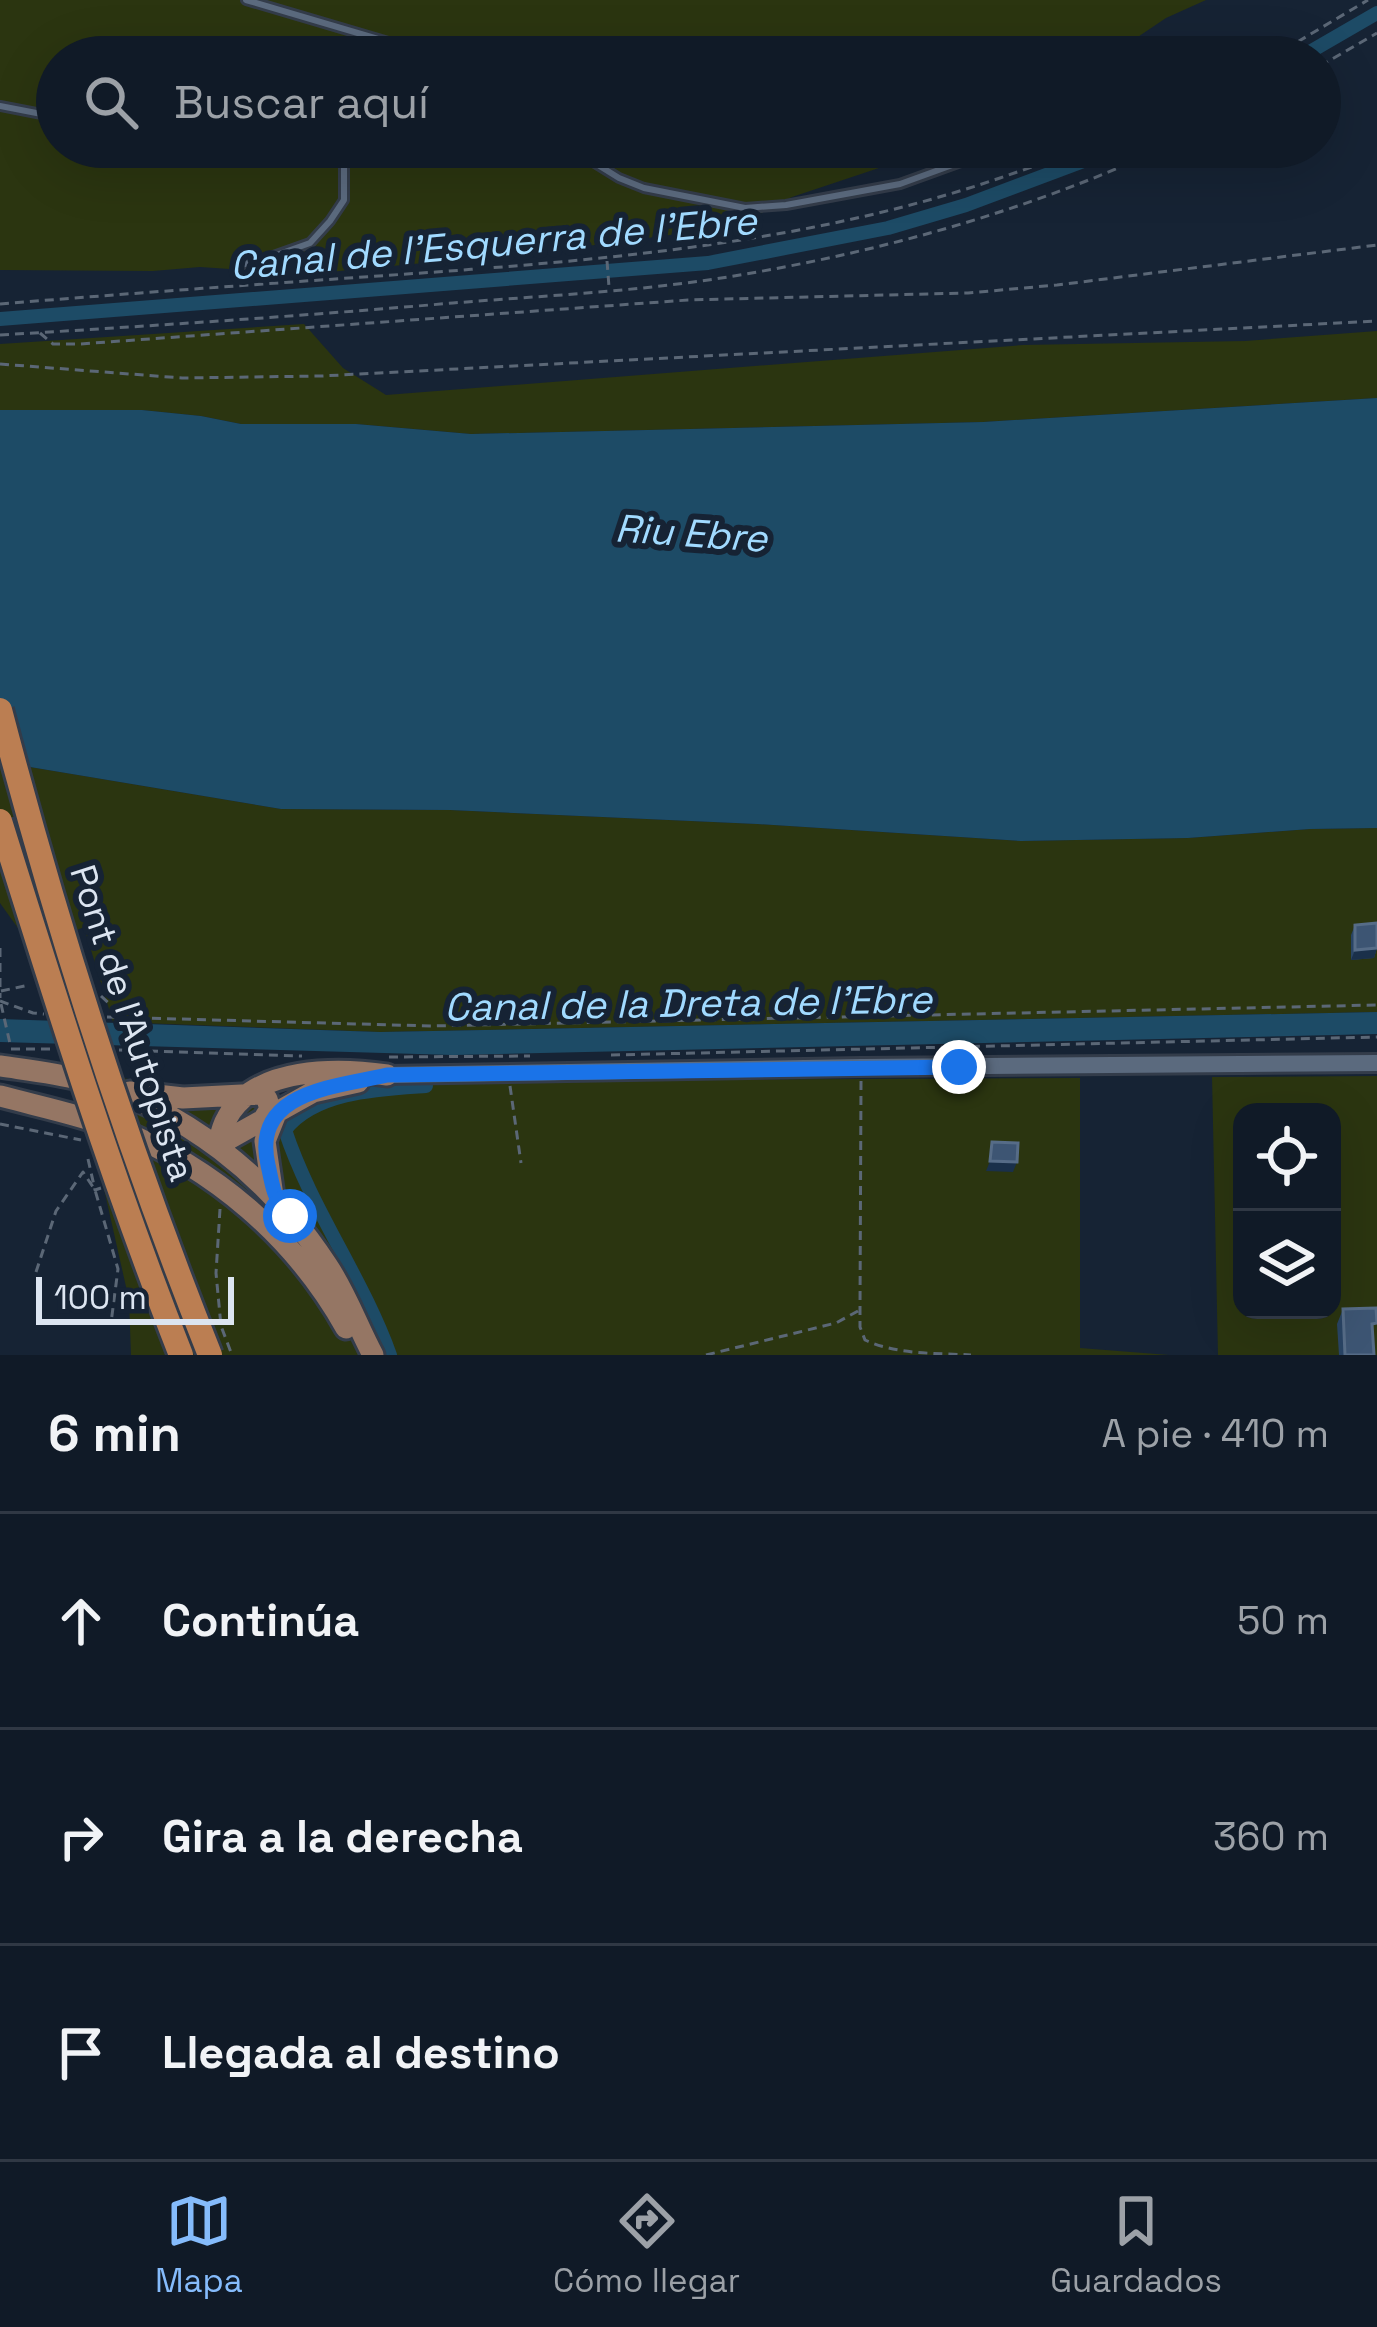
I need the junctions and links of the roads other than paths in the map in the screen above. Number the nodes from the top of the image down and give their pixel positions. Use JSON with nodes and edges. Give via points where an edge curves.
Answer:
{"nodes":[{"id":1,"x":246,"y":0,"type":"edge"},
{"id":2,"x":368,"y":36,"type":"edge"},
{"id":3,"x":0,"y":106,"type":"edge"},
{"id":4,"x":36,"y":113,"type":"edge"},
{"id":5,"x":344,"y":168,"type":"edge"},
{"id":6,"x":603,"y":168,"type":"edge"},
{"id":7,"x":944,"y":168,"type":"edge"},
{"id":8,"x":237,"y":266,"type":"dead end"},
{"id":9,"x":0,"y":710,"type":"edge"},
{"id":10,"x":0,"y":821,"type":"edge"},
{"id":11,"x":6,"y":1058,"type":"edge"},
{"id":12,"x":1377,"y":1063,"type":"edge"},
{"id":13,"x":382,"y":1066,"type":"junction"},
{"id":14,"x":100,"y":1086,"type":"junction"},
{"id":15,"x":252,"y":1093,"type":"junction"},
{"id":16,"x":0,"y":1096,"type":"edge"},
{"id":17,"x":286,"y":1106,"type":"junction"},
{"id":18,"x":261,"y":1123,"type":"junction"},
{"id":19,"x":218,"y":1145,"type":"junction"},
{"id":20,"x":273,"y":1196,"type":"junction"},
{"id":21,"x":366,"y":1352,"type":"edge"},
{"id":22,"x":181,"y":1355,"type":"edge"},
{"id":23,"x":210,"y":1355,"type":"edge"}],
"edges":[{"from":1,"to":2,"type":"lane"},
{"from":3,"to":4,"type":"lane"},
{"from":5,"to":8,"type":"lane","via":[[344,200],[310,242]]},
{"from":6,"to":7,"type":"lane","via":[[644,188],[745,208],[900,184]]},
{"from":9,"to":23,"type":"highway","name":"Pont de l'Autopista","bridge":true,"via":[[92,1028]]},
{"from":10,"to":22,"type":"highway","name":"Pont de l'Autopista","bridge":true},
{"from":11,"to":14,"type":"main road"},
{"from":12,"to":13,"type":"street","via":[[508,1073]]},
{"from":13,"to":15,"type":"main road","via":[[311,1073]]},
{"from":13,"to":17,"type":"main road"},
{"from":14,"to":15,"type":"main road","via":[[183,1098]]},
{"from":14,"to":19,"type":"main road"},
{"from":15,"to":18,"type":"main road","via":[[269,1102]]},
{"from":15,"to":19,"type":"main road","via":[[228,1116]]},
{"from":16,"to":21,"type":"main road","via":[[112,1127],[227,1191],[307,1269]]},
{"from":17,"to":18,"type":"main road"},
{"from":17,"to":20,"type":"main road","via":[[265,1141]]},
{"from":18,"to":19,"type":"main road"},
{"from":19,"to":20,"type":"main road"},
{"from":20,"to":21,"type":"main road","via":[[330,1270]]}]}
